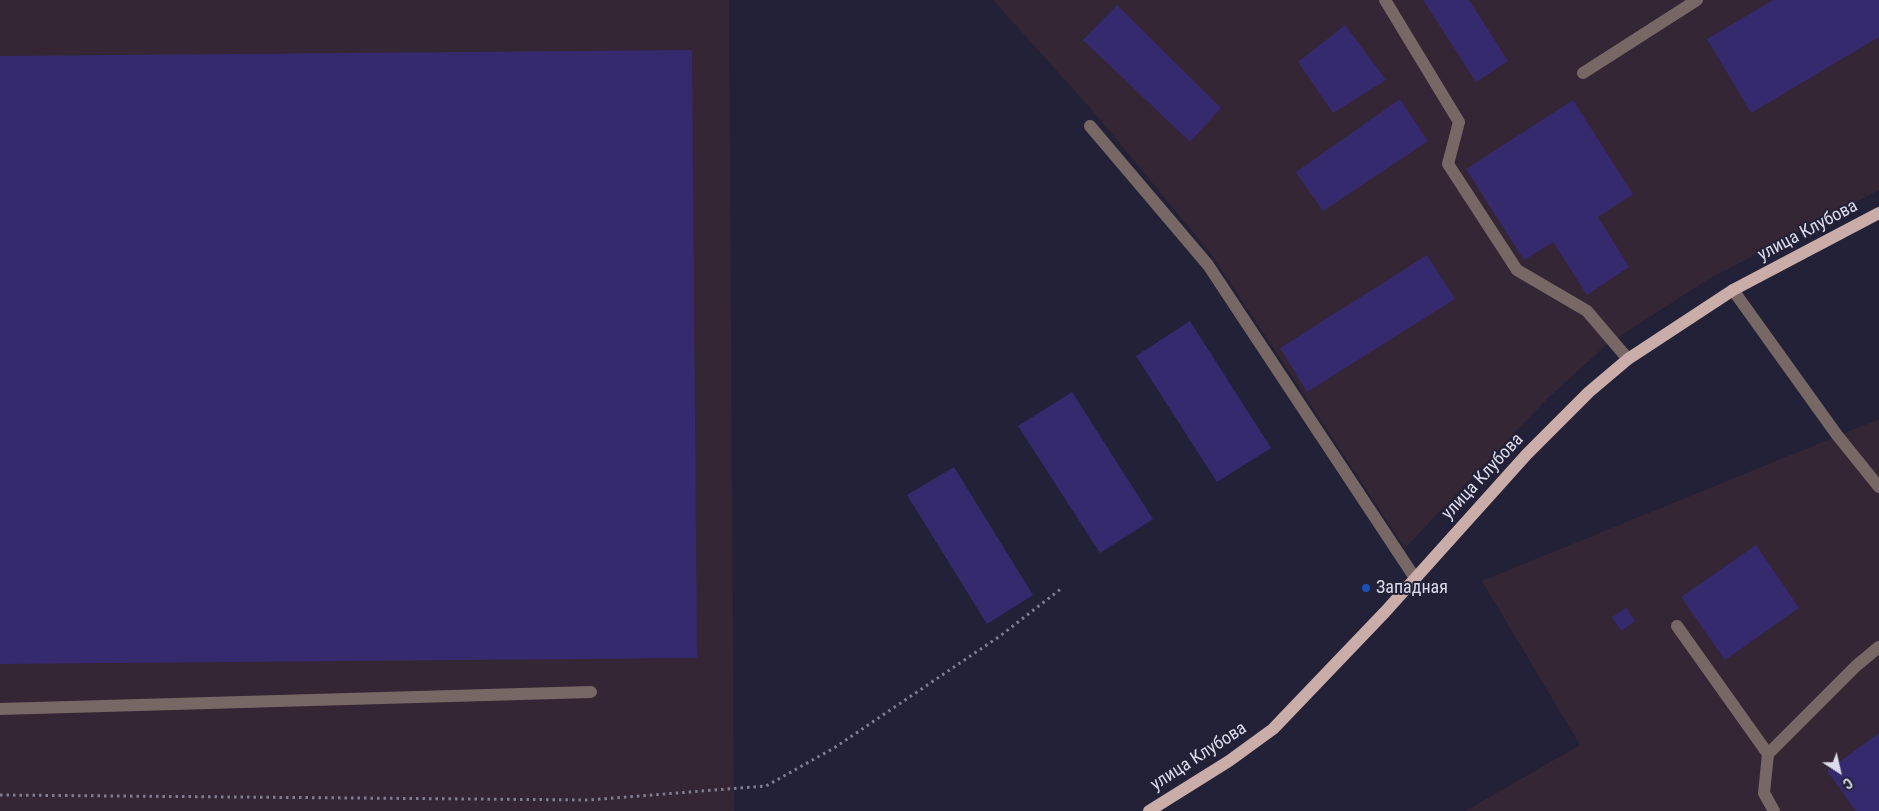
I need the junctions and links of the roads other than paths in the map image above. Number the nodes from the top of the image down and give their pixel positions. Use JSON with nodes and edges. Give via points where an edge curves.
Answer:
{"nodes":[{"id":1,"x":1385,"y":0,"type":"edge"},
{"id":2,"x":1697,"y":0,"type":"edge"},
{"id":3,"x":1583,"y":73,"type":"dead end"},
{"id":4,"x":1090,"y":126,"type":"dead end"},
{"id":5,"x":1879,"y":213,"type":"edge"},
{"id":6,"x":1733,"y":290,"type":"junction"},
{"id":7,"x":1628,"y":359,"type":"junction"},
{"id":8,"x":1879,"y":487,"type":"edge"},
{"id":9,"x":1415,"y":578,"type":"junction"},
{"id":10,"x":1677,"y":626,"type":"dead end"},
{"id":11,"x":1879,"y":647,"type":"edge"},
{"id":12,"x":591,"y":692,"type":"dead end"},
{"id":13,"x":0,"y":709,"type":"edge"},
{"id":14,"x":1768,"y":754,"type":"junction"},
{"id":15,"x":1149,"y":811,"type":"edge"},
{"id":16,"x":1774,"y":811,"type":"edge"}],
"edges":[{"from":1,"to":7,"type":"lane","via":[[1458,122],[1448,164],[1517,270],[1587,311]]},
{"from":2,"to":3,"type":"lane"},
{"from":4,"to":9,"type":"lane","via":[[1208,265]]},
{"from":5,"to":6,"type":"main road","name":"улица Клубова"},
{"from":6,"to":7,"type":"main road","name":"улица Клубова"},
{"from":6,"to":8,"type":"lane","via":[[1837,435]]},
{"from":7,"to":9,"type":"main road","name":"улица Клубова","via":[[1558,422]]},
{"from":9,"to":15,"type":"main road","name":"улица Клубова","via":[[1273,729]]},
{"from":10,"to":14,"type":"lane"},
{"from":11,"to":14,"type":"lane"},
{"from":12,"to":13,"type":"lane"},
{"from":14,"to":16,"type":"lane","via":[[1764,793]]}]}
